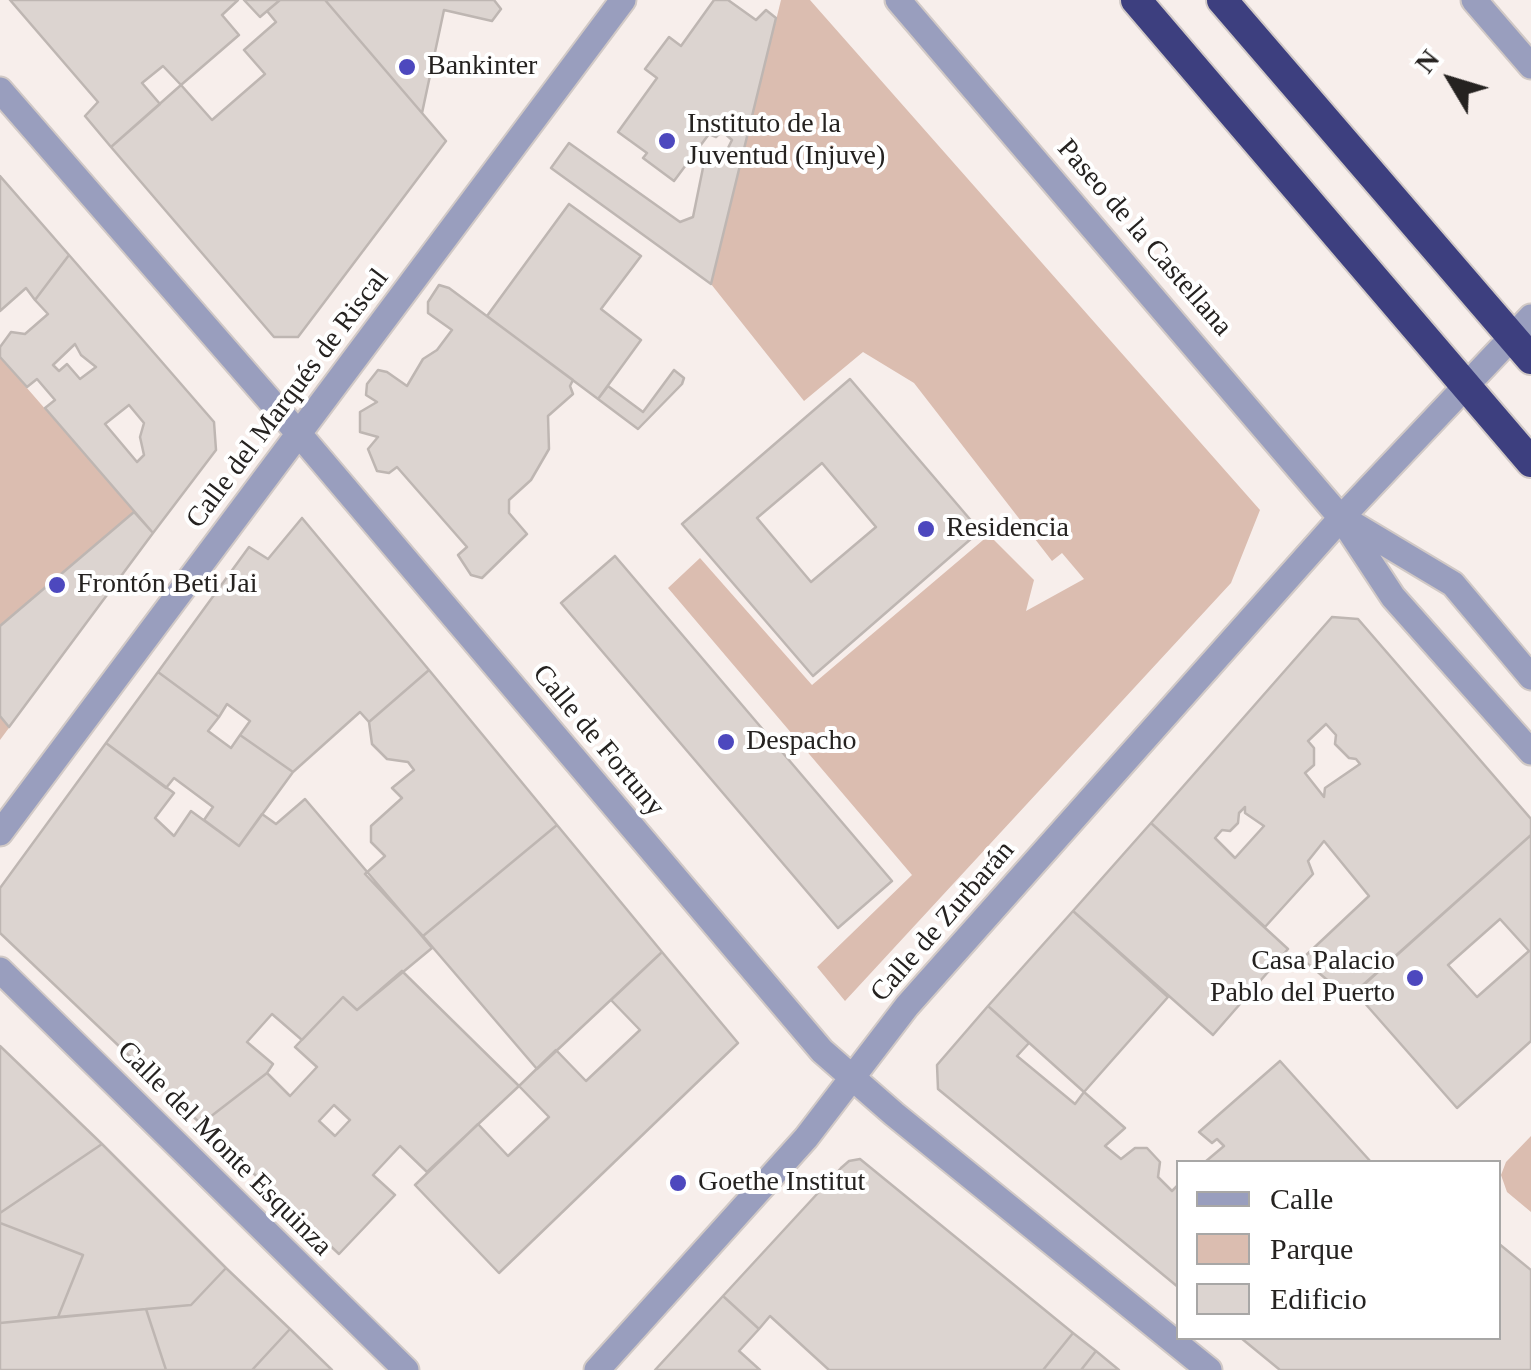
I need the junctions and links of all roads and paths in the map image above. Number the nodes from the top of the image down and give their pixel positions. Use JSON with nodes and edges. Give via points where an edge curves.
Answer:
{"nodes":[{"id":1,"x":898,"y":0,"type":"edge"},
{"id":2,"x":1136,"y":0,"type":"edge"},
{"id":3,"x":1222,"y":0,"type":"edge"},
{"id":4,"x":1474,"y":0,"type":"edge"},
{"id":5,"x":613,"y":4,"type":"edge"},
{"id":6,"x":1530,"y":62,"type":"edge"},
{"id":7,"x":0,"y":90,"type":"edge"},
{"id":8,"x":1525,"y":338,"type":"edge"},
{"id":9,"x":1466,"y":386,"type":"junction"},
{"id":10,"x":299,"y":434,"type":"junction"},
{"id":11,"x":1531,"y":462,"type":"edge"},
{"id":12,"x":1341,"y":518,"type":"junction"},
{"id":13,"x":1531,"y":677,"type":"edge"},
{"id":14,"x":1531,"y":752,"type":"edge"},
{"id":15,"x":0,"y":833,"type":"edge"},
{"id":16,"x":0,"y":970,"type":"edge"},
{"id":17,"x":852,"y":1079,"type":"junction"},
{"id":18,"x":406,"y":1370,"type":"edge"},
{"id":19,"x":597,"y":1370,"type":"edge"},
{"id":20,"x":1210,"y":1370,"type":"edge"}],
"edges":[{"from":1,"to":12,"type":"street","name":"Paseo de la Castellana"},
{"from":2,"to":9,"type":"highway"},
{"from":3,"to":8,"type":"highway"},
{"from":4,"to":6,"type":"street"},
{"from":5,"to":10,"type":"street","name":"Calle del Marqués de Riscal"},
{"from":7,"to":10,"type":"street","name":"Calle de Fortuny"},
{"from":8,"to":9,"type":"street","name":"Calle de Zurbarán"},
{"from":9,"to":11,"type":"highway"},
{"from":9,"to":12,"type":"street","name":"Calle de Zurbarán"},
{"from":10,"to":15,"type":"street","name":"Calle del Marqués de Riscal"},
{"from":10,"to":17,"type":"street","name":"Calle de Fortuny"},
{"from":12,"to":13,"type":"street","name":"Paseo de la Castellana","via":[[1453,584]]},
{"from":12,"to":14,"type":"street","name":"Paseo de la Castellana","via":[[1393,596]]},
{"from":12,"to":17,"type":"street","name":"Calle de Zurbarán","via":[[907,1006]]},
{"from":16,"to":18,"type":"street","name":"Calle del Monte Esquinza"},
{"from":17,"to":19,"type":"street","name":"Calle de Zurbarán"},
{"from":17,"to":20,"type":"street","name":"Calle de Fortuny"}]}
